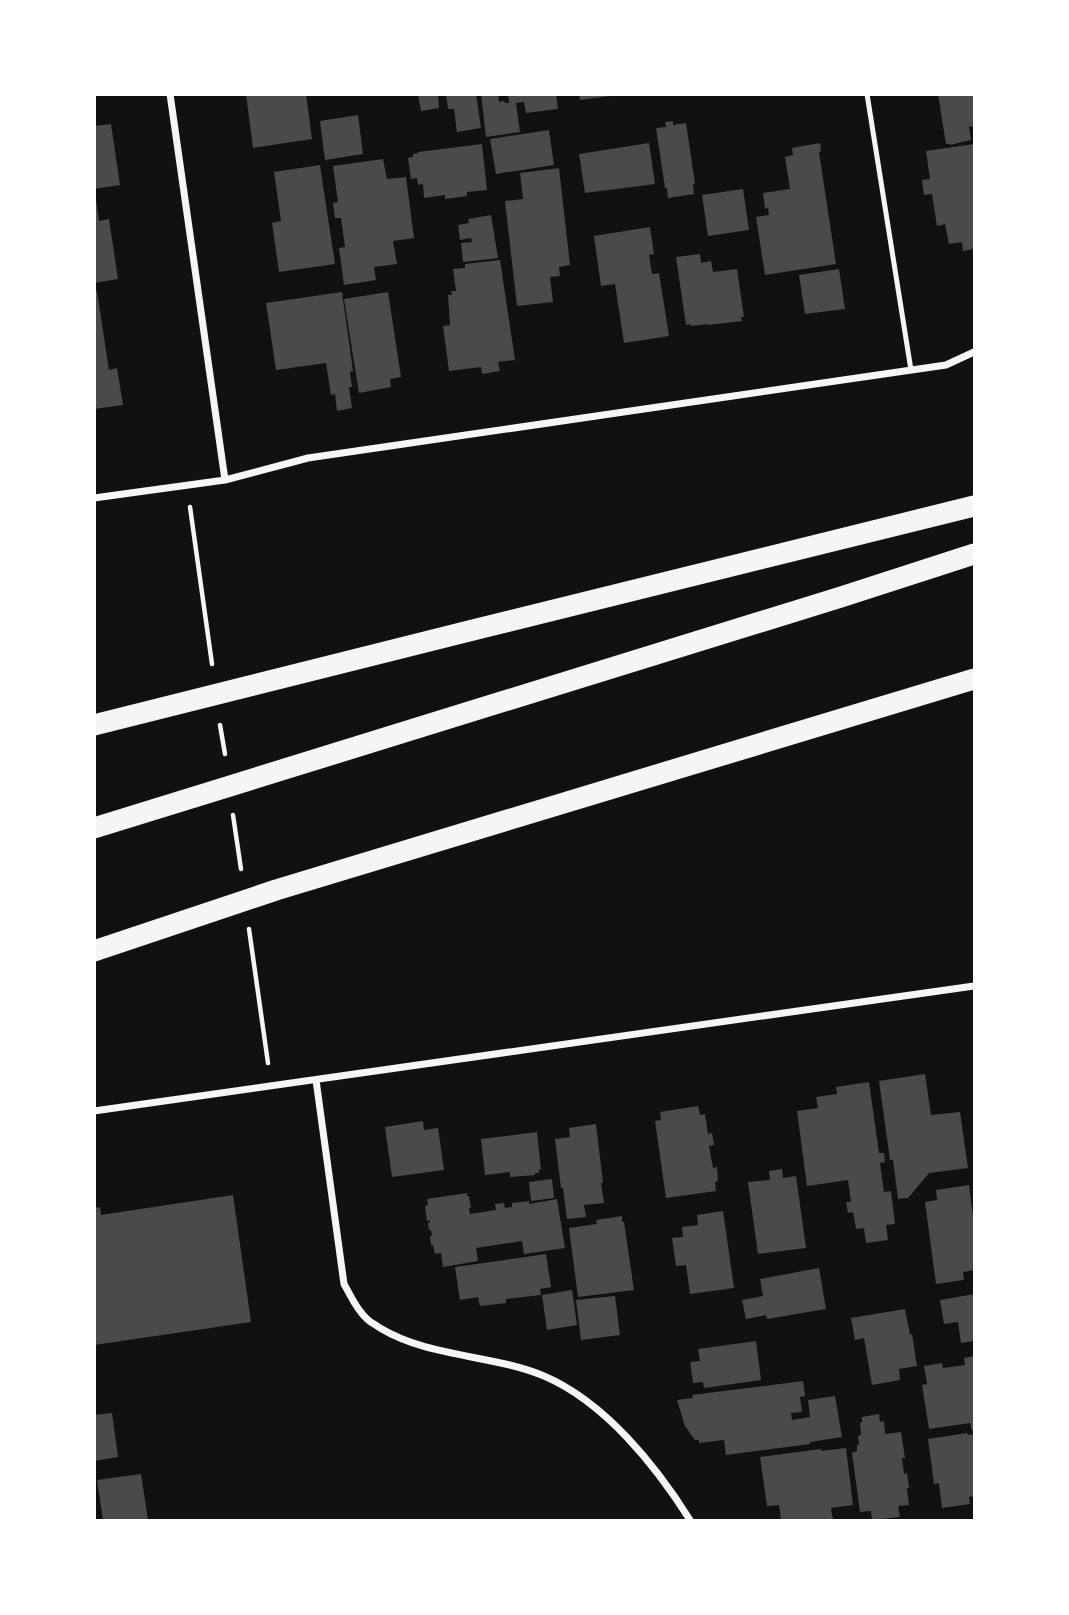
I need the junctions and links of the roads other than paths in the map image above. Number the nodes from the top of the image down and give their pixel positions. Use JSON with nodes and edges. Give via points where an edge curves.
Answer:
{"nodes":[{"id":1,"x":170,"y":94,"type":"edge"},
{"id":2,"x":866,"y":94,"type":"edge"},
{"id":3,"x":975,"y":352,"type":"edge"},
{"id":4,"x":911,"y":370,"type":"junction"},
{"id":5,"x":225,"y":480,"type":"junction"},
{"id":6,"x":94,"y":498,"type":"edge"},
{"id":7,"x":975,"y":506,"type":"edge"},
{"id":8,"x":975,"y":554,"type":"edge"},
{"id":9,"x":975,"y":679,"type":"edge"},
{"id":10,"x":94,"y":725,"type":"edge"},
{"id":11,"x":94,"y":828,"type":"edge"},
{"id":12,"x":276,"y":890,"type":"junction"},
{"id":13,"x":94,"y":951,"type":"edge"},
{"id":14,"x":94,"y":962,"type":"edge"},
{"id":15,"x":975,"y":986,"type":"edge"},
{"id":16,"x":316,"y":1080,"type":"junction"},
{"id":17,"x":94,"y":1111,"type":"edge"},
{"id":18,"x":690,"y":1521,"type":"edge"}],
"edges":[{"from":1,"to":5,"type":"street"},
{"from":2,"to":4,"type":"lane"},
{"from":3,"to":4,"type":"street","via":[[946,365]]},
{"from":4,"to":5,"type":"street","via":[[308,458]]},
{"from":5,"to":6,"type":"street"},
{"from":7,"to":10,"type":"highway"},
{"from":8,"to":11,"type":"highway"},
{"from":9,"to":12,"type":"highway"},
{"from":12,"to":13,"type":"highway"},
{"from":12,"to":14,"type":"highway"},
{"from":15,"to":16,"type":"street"},
{"from":16,"to":17,"type":"street"},
{"from":16,"to":18,"type":"street","via":[[344,1284],[355,1306],[368,1321],[391,1335],[422,1347],[544,1376],[583,1398],[643,1456]]}]}
